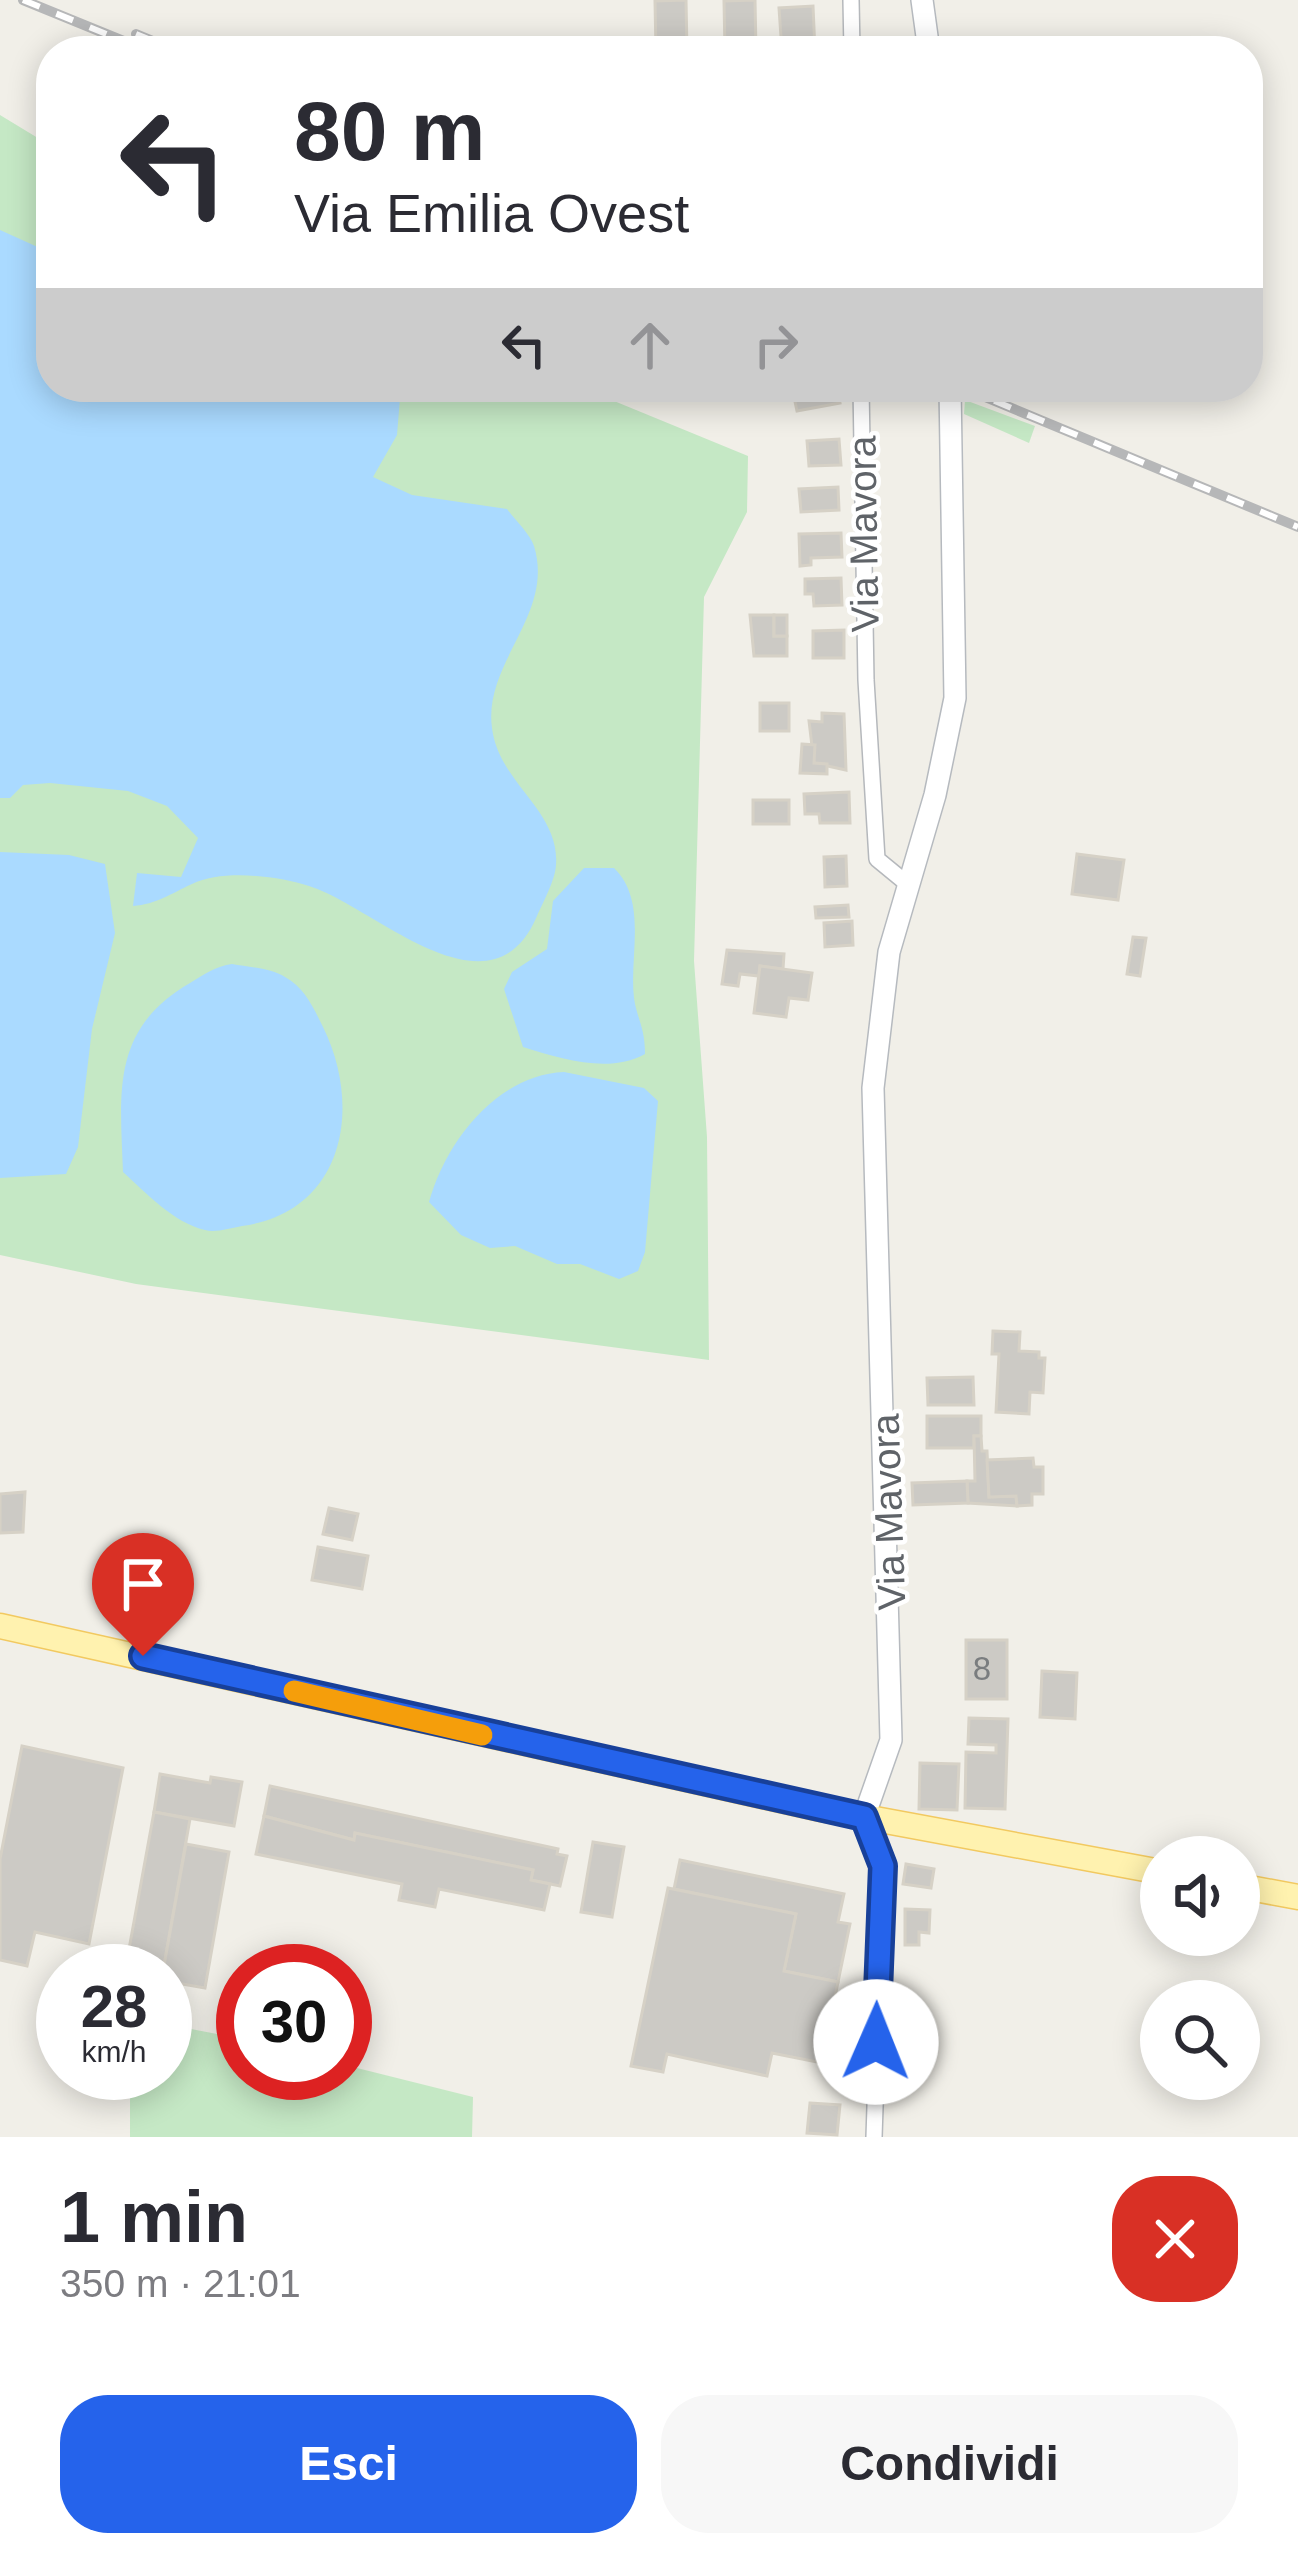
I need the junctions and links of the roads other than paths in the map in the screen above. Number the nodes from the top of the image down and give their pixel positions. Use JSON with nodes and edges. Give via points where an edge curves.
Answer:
{"nodes":[{"id":1,"x":850,"y":0,"type":"edge"},
{"id":2,"x":922,"y":0,"type":"edge"},
{"id":3,"x":852,"y":36,"type":"edge"},
{"id":4,"x":926,"y":36,"type":"edge"},
{"id":5,"x":861,"y":402,"type":"edge"},
{"id":6,"x":950,"y":402,"type":"edge"},
{"id":7,"x":905,"y":882,"type":"junction"},
{"id":8,"x":0,"y":1626,"type":"edge"},
{"id":9,"x":864,"y":1817,"type":"junction"},
{"id":10,"x":1140,"y":1868,"type":"edge"},
{"id":11,"x":1260,"y":1890,"type":"edge"},
{"id":12,"x":1298,"y":1897,"type":"edge"},
{"id":13,"x":874,"y":2137,"type":"edge"}],
"edges":[{"from":1,"to":3,"type":"street"},
{"from":2,"to":4,"type":"street"},
{"from":5,"to":7,"type":"street","name":"Via Mavora","via":[[877,859]]},
{"from":6,"to":7,"type":"street","name":"Via Mavora","via":[[955,698],[935,795]]},
{"from":7,"to":9,"type":"street","name":"Via Mavora","via":[[873,1088],[891,1741]]},
{"from":8,"to":9,"type":"main road"},
{"from":9,"to":10,"type":"main road"},
{"from":9,"to":13,"type":"street","via":[[883,1866]]},
{"from":11,"to":12,"type":"main road"}]}
